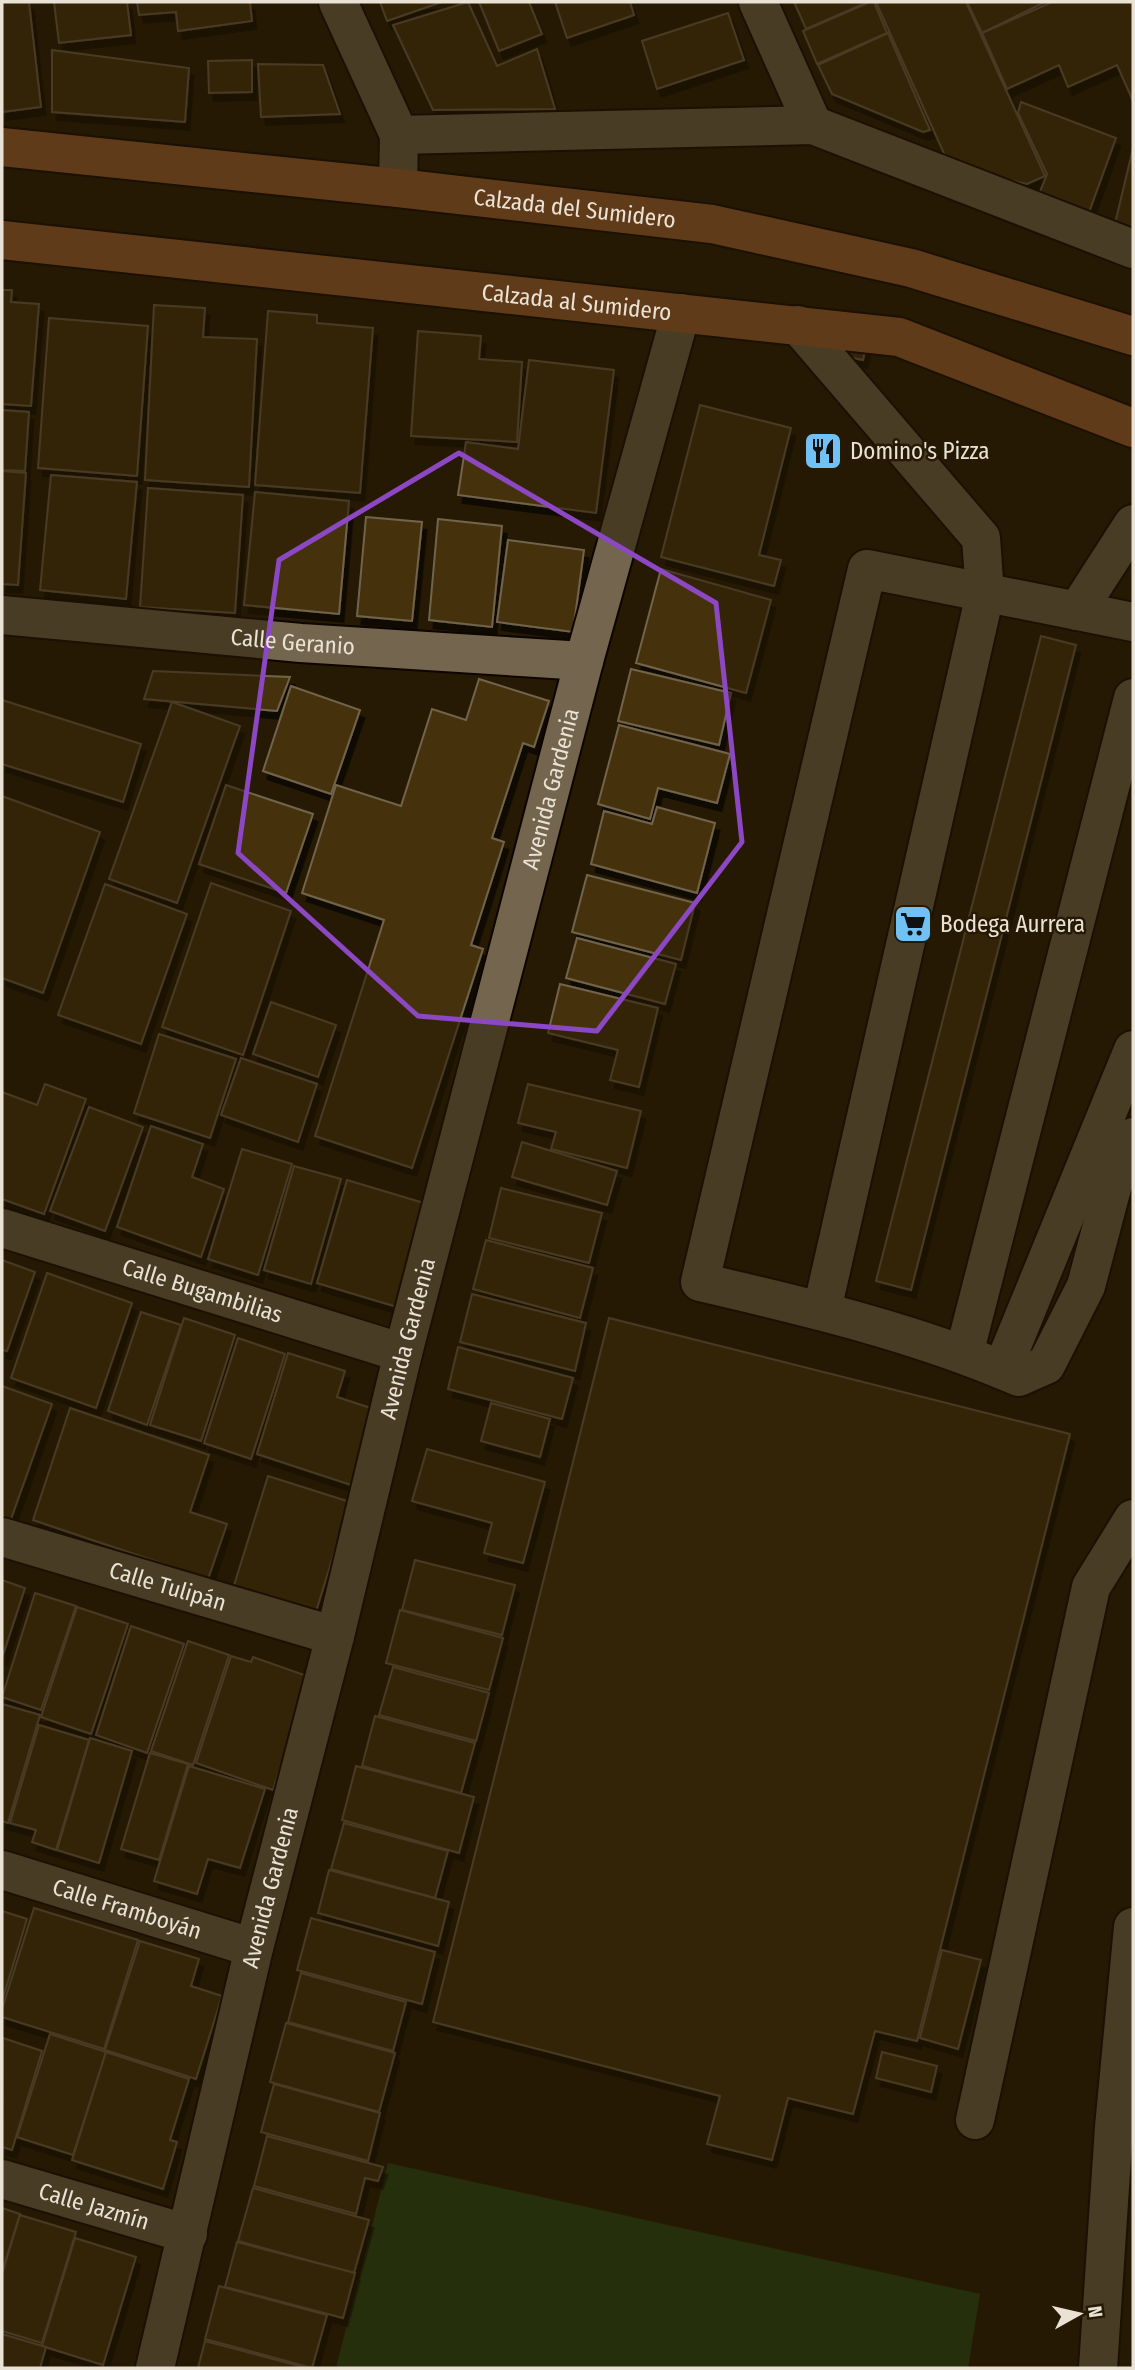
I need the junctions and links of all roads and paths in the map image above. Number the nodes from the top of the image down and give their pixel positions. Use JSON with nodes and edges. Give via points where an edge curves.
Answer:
{"nodes":[{"id":1,"x":338,"y":2,"type":"edge"},
{"id":2,"x":758,"y":2,"type":"edge"},
{"id":3,"x":813,"y":125,"type":"junction"},
{"id":4,"x":399,"y":135,"type":"junction"},
{"id":5,"x":2,"y":147,"type":"edge"},
{"id":6,"x":398,"y":188,"type":"junction"},
{"id":7,"x":2,"y":240,"type":"edge"},
{"id":8,"x":1133,"y":249,"type":"edge"},
{"id":9,"x":681,"y":313,"type":"junction"},
{"id":10,"x":798,"y":325,"type":"junction"},
{"id":11,"x":1133,"y":336,"type":"edge"},
{"id":12,"x":1133,"y":428,"type":"edge"},
{"id":13,"x":1133,"y":524,"type":"edge"},
{"id":14,"x":985,"y":594,"type":"junction"},
{"id":15,"x":1077,"y":611,"type":"junction"},
{"id":16,"x":2,"y":615,"type":"edge"},
{"id":17,"x":1133,"y":622,"type":"edge"},
{"id":18,"x":584,"y":661,"type":"junction"},
{"id":19,"x":1133,"y":698,"type":"edge"},
{"id":20,"x":1133,"y":1050,"type":"edge"},
{"id":21,"x":1133,"y":1137,"type":"edge"},
{"id":22,"x":2,"y":1228,"type":"edge"},
{"id":23,"x":822,"y":1310,"type":"junction"},
{"id":24,"x":403,"y":1353,"type":"junction"},
{"id":25,"x":964,"y":1354,"type":"junction"},
{"id":26,"x":1002,"y":1370,"type":"junction"},
{"id":27,"x":1133,"y":1519,"type":"edge"},
{"id":28,"x":2,"y":1537,"type":"edge"},
{"id":29,"x":335,"y":1636,"type":"junction"},
{"id":30,"x":2,"y":1870,"type":"edge"},
{"id":31,"x":1133,"y":1927,"type":"edge"},
{"id":32,"x":254,"y":1948,"type":"junction"},
{"id":33,"x":975,"y":2120,"type":"dead end"},
{"id":34,"x":1124,"y":2128,"type":"edge"},
{"id":35,"x":2,"y":2179,"type":"edge"},
{"id":36,"x":188,"y":2234,"type":"junction"},
{"id":37,"x":155,"y":2368,"type":"edge"},
{"id":38,"x":1098,"y":2368,"type":"edge"}],
"edges":[{"from":1,"to":4,"type":"street"},
{"from":2,"to":3,"type":"street"},
{"from":3,"to":4,"type":"street"},
{"from":3,"to":8,"type":"street"},
{"from":4,"to":6,"type":"street"},
{"from":5,"to":6,"type":"main road","name":"Calzada del Sumidero"},
{"from":6,"to":11,"type":"main road","name":"Calzada del Sumidero","via":[[712,224],[911,268]]},
{"from":7,"to":9,"type":"main road","name":"Calzada al Sumidero"},
{"from":9,"to":10,"type":"main road","name":"Calzada al Sumidero"},
{"from":9,"to":18,"type":"street","name":"Avenida Gardenia"},
{"from":10,"to":12,"type":"main road","name":"Calzada al Sumidero","via":[[899,337]]},
{"from":10,"to":14,"type":"street","via":[[981,538]]},
{"from":13,"to":15,"type":"street"},
{"from":14,"to":15,"type":"street"},
{"from":14,"to":23,"type":"street"},
{"from":14,"to":23,"type":"street","via":[[867,569],[700,1282]]},
{"from":15,"to":17,"type":"street"},
{"from":16,"to":18,"type":"street","name":"Calle Geranio","via":[[301,643]]},
{"from":18,"to":24,"type":"street","name":"Avenida Gardenia"},
{"from":19,"to":25,"type":"street"},
{"from":20,"to":26,"type":"street"},
{"from":21,"to":26,"type":"street","via":[[1113,1184],[1086,1286],[1046,1365],[1019,1377]]},
{"from":22,"to":24,"type":"street","name":"Calle Bugambilias"},
{"from":23,"to":25,"type":"street"},
{"from":24,"to":29,"type":"street","name":"Avenida Gardenia"},
{"from":25,"to":26,"type":"street"},
{"from":27,"to":33,"type":"street","via":[[1091,1587]]},
{"from":28,"to":29,"type":"street","name":"Calle Tulipán"},
{"from":29,"to":32,"type":"street","name":"Avenida Gardenia"},
{"from":30,"to":32,"type":"street","name":"Calle Framboyán"},
{"from":31,"to":34,"type":"street"},
{"from":32,"to":36,"type":"street","name":"Avenida Gardenia"},
{"from":34,"to":38,"type":"street"},
{"from":35,"to":36,"type":"street","name":"Calle Jazmín"},
{"from":36,"to":37,"type":"street","name":"Avenida Gardenia"}]}
